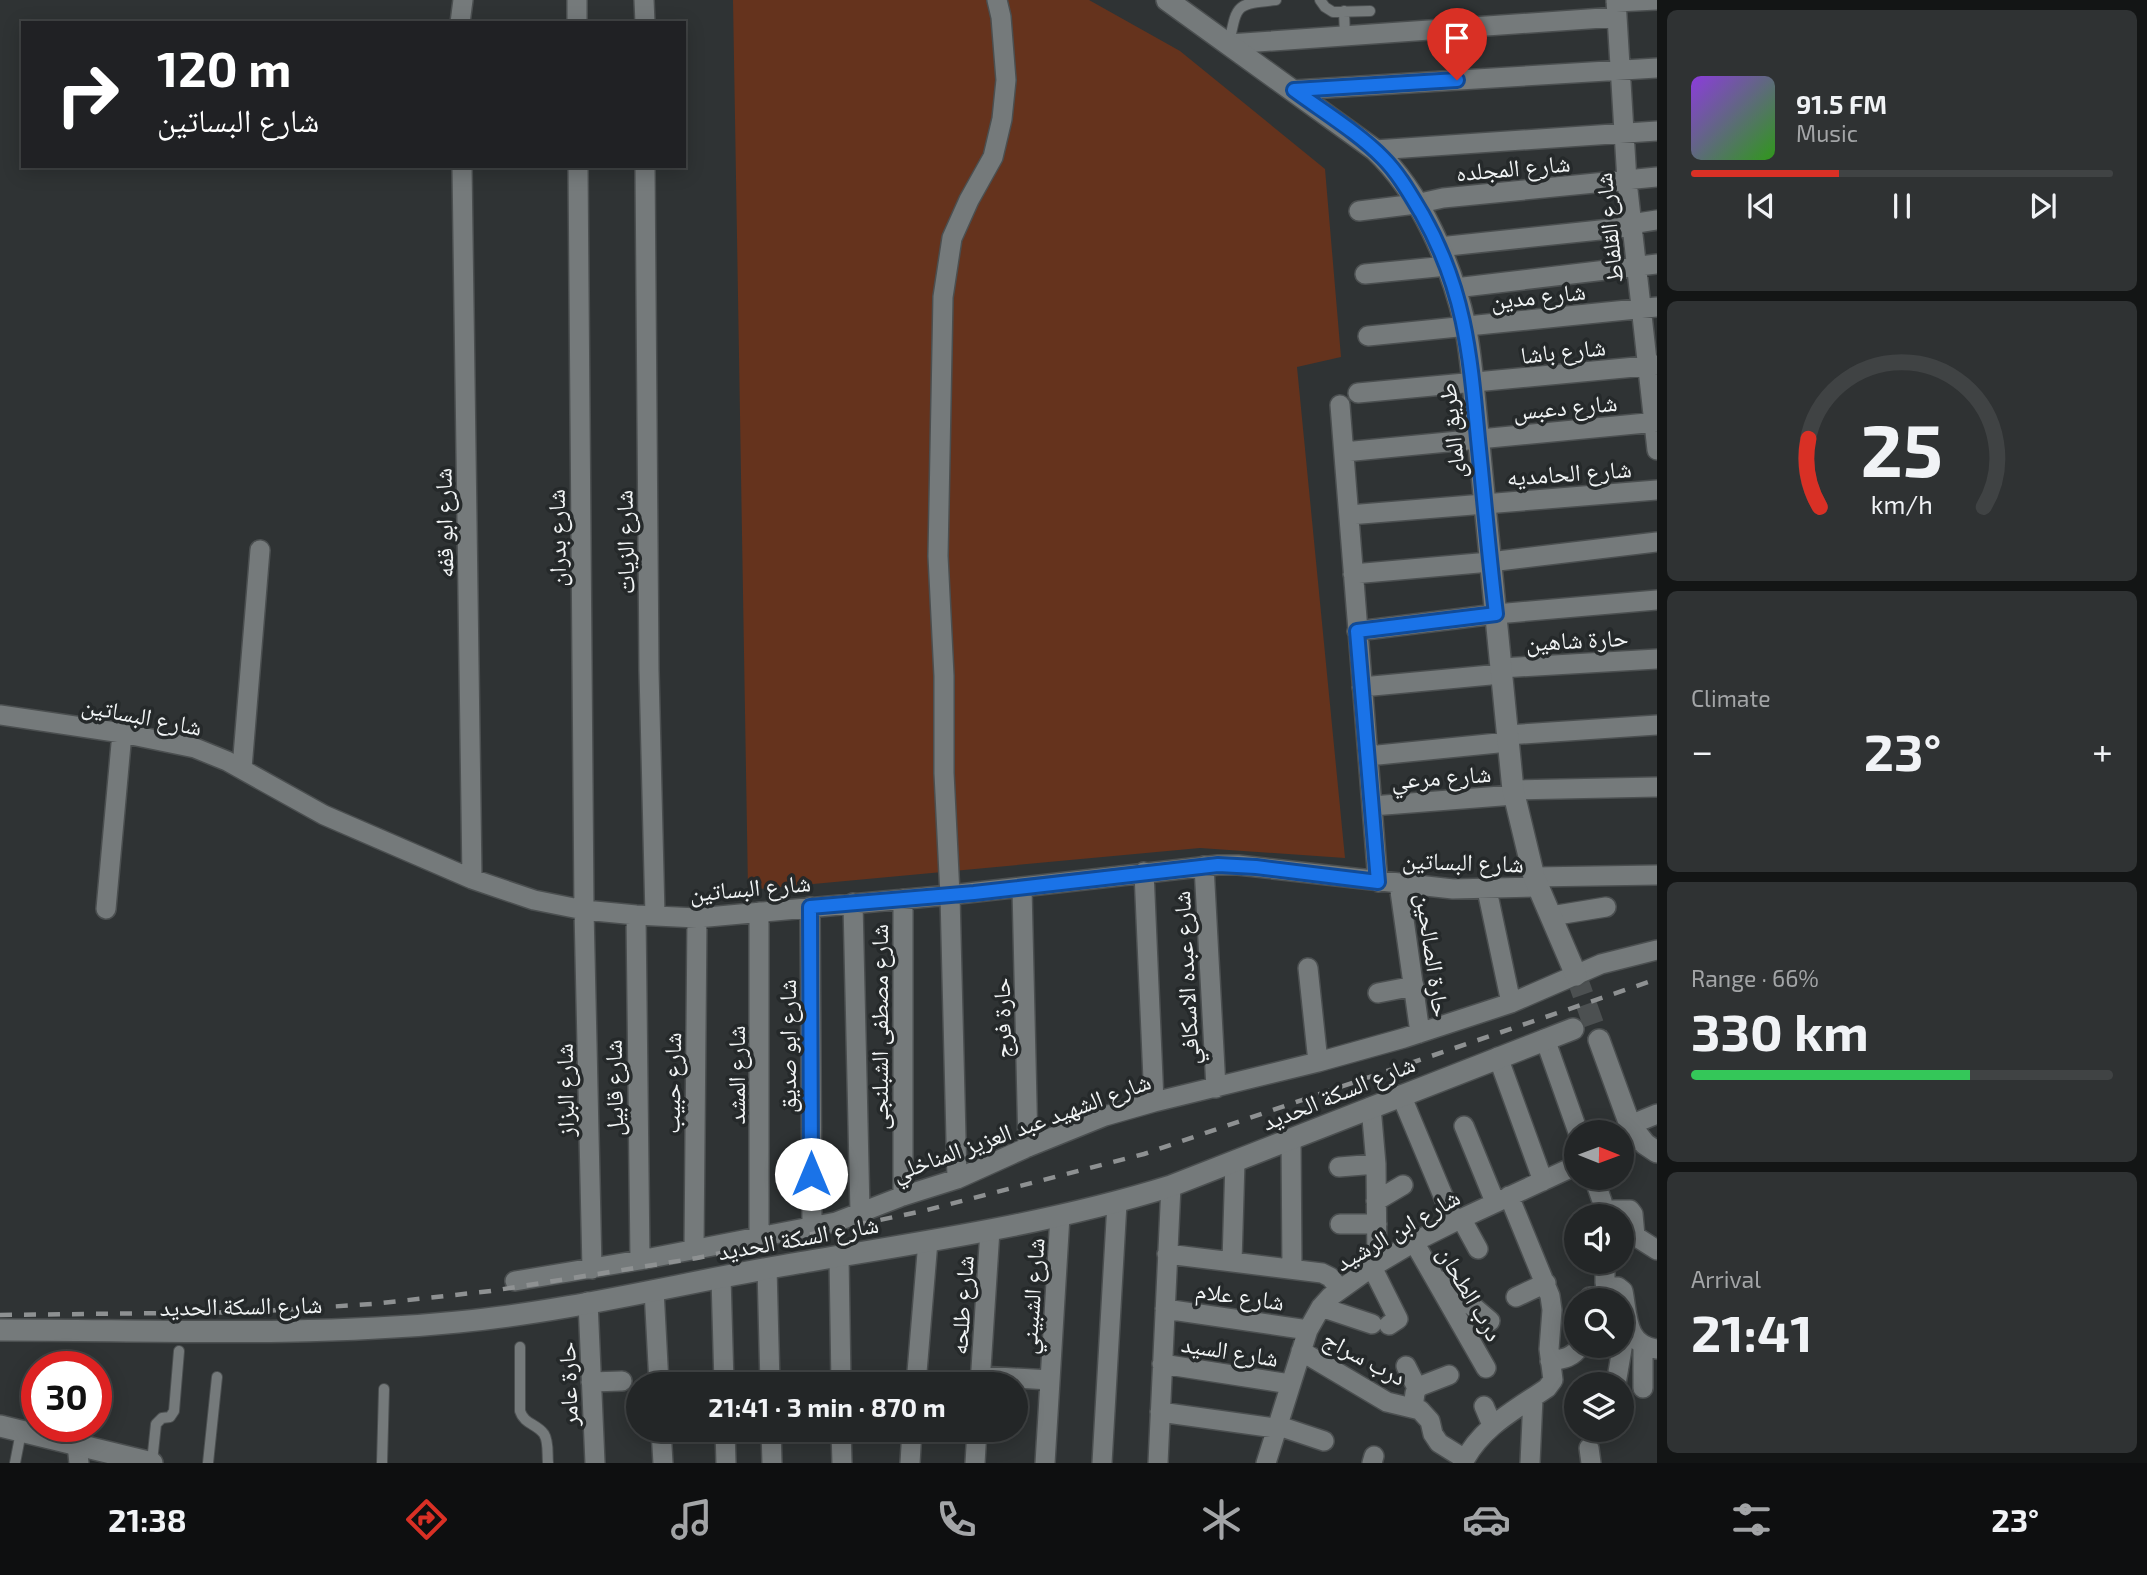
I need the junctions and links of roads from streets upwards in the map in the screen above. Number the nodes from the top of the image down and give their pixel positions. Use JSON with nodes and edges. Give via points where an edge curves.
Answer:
{"nodes":[{"id":1,"x":463,"y":0,"type":"edge"},
{"id":2,"x":577,"y":0,"type":"edge"},
{"id":3,"x":644,"y":0,"type":"edge"},
{"id":4,"x":997,"y":0,"type":"edge"},
{"id":5,"x":1167,"y":0,"type":"edge"},
{"id":6,"x":1657,"y":1,"type":"edge"},
{"id":7,"x":1616,"y":6,"type":"edge"},
{"id":8,"x":460,"y":21,"type":"edge"},
{"id":9,"x":577,"y":21,"type":"edge"},
{"id":10,"x":645,"y":21,"type":"edge"},
{"id":11,"x":1229,"y":44,"type":"junction"},
{"id":12,"x":1657,"y":68,"type":"edge"},
{"id":13,"x":1620,"y":70,"type":"junction"},
{"id":14,"x":1294,"y":90,"type":"junction"},
{"id":15,"x":1657,"y":131,"type":"edge"},
{"id":16,"x":1624,"y":134,"type":"junction"},
{"id":17,"x":1375,"y":150,"type":"junction"},
{"id":18,"x":462,"y":168,"type":"edge"},
{"id":19,"x":578,"y":168,"type":"edge"},
{"id":20,"x":645,"y":168,"type":"edge"},
{"id":21,"x":1657,"y":177,"type":"edge"},
{"id":22,"x":1627,"y":181,"type":"junction"},
{"id":23,"x":1416,"y":204,"type":"junction"},
{"id":24,"x":1359,"y":211,"type":"dead end"},
{"id":25,"x":1657,"y":220,"type":"edge"},
{"id":26,"x":1631,"y":223,"type":"junction"},
{"id":27,"x":1443,"y":257,"type":"junction"},
{"id":28,"x":1657,"y":264,"type":"edge"},
{"id":29,"x":1636,"y":266,"type":"junction"},
{"id":30,"x":1365,"y":274,"type":"dead end"},
{"id":31,"x":1455,"y":288,"type":"junction"},
{"id":32,"x":1649,"y":308,"type":"edge"},
{"id":33,"x":1466,"y":327,"type":"junction"},
{"id":34,"x":1368,"y":336,"type":"dead end"},
{"id":35,"x":1653,"y":365,"type":"edge"},
{"id":36,"x":1474,"y":383,"type":"junction"},
{"id":37,"x":1357,"y":393,"type":"dead end"},
{"id":38,"x":1340,"y":405,"type":"dead end"},
{"id":39,"x":1656,"y":423,"type":"edge"},
{"id":40,"x":1478,"y":439,"type":"junction"},
{"id":41,"x":1657,"y":450,"type":"edge"},
{"id":42,"x":1344,"y":452,"type":"junction"},
{"id":43,"x":1657,"y":490,"type":"edge"},
{"id":44,"x":1485,"y":504,"type":"junction"},
{"id":45,"x":1349,"y":515,"type":"junction"},
{"id":46,"x":1657,"y":542,"type":"edge"},
{"id":47,"x":260,"y":550,"type":"dead end"},
{"id":48,"x":1490,"y":562,"type":"junction"},
{"id":49,"x":1353,"y":574,"type":"junction"},
{"id":50,"x":1657,"y":600,"type":"edge"},
{"id":51,"x":1496,"y":614,"type":"junction"},
{"id":52,"x":1357,"y":631,"type":"junction"},
{"id":53,"x":1657,"y":659,"type":"edge"},
{"id":54,"x":1501,"y":671,"type":"junction"},
{"id":55,"x":1362,"y":687,"type":"junction"},
{"id":56,"x":0,"y":715,"type":"edge"},
{"id":57,"x":1657,"y":725,"type":"edge"},
{"id":58,"x":122,"y":733,"type":"junction"},
{"id":59,"x":1507,"y":739,"type":"junction"},
{"id":60,"x":1368,"y":756,"type":"junction"},
{"id":61,"x":242,"y":768,"type":"junction"},
{"id":62,"x":1657,"y":787,"type":"edge"},
{"id":63,"x":1513,"y":793,"type":"junction"},
{"id":64,"x":1372,"y":806,"type":"junction"},
{"id":65,"x":1204,"y":866,"type":"junction"},
{"id":66,"x":1143,"y":872,"type":"junction"},
{"id":67,"x":1657,"y":875,"type":"edge"},
{"id":68,"x":472,"y":879,"type":"junction"},
{"id":69,"x":1378,"y":882,"type":"junction"},
{"id":70,"x":1536,"y":882,"type":"junction"},
{"id":71,"x":1399,"y":884,"type":"junction"},
{"id":72,"x":1022,"y":888,"type":"junction"},
{"id":73,"x":1487,"y":890,"type":"junction"},
{"id":74,"x":950,"y":895,"type":"junction"},
{"id":75,"x":902,"y":899,"type":"junction"},
{"id":76,"x":853,"y":903,"type":"junction"},
{"id":77,"x":810,"y":907,"type":"junction"},
{"id":78,"x":1606,"y":907,"type":"dead end"},
{"id":79,"x":106,"y":909,"type":"dead end"},
{"id":80,"x":584,"y":910,"type":"junction"},
{"id":81,"x":759,"y":912,"type":"junction"},
{"id":82,"x":645,"y":916,"type":"junction"},
{"id":83,"x":1550,"y":916,"type":"junction"},
{"id":84,"x":697,"y":918,"type":"junction"},
{"id":85,"x":1657,"y":950,"type":"edge"},
{"id":86,"x":1308,"y":968,"type":"dead end"},
{"id":87,"x":1576,"y":975,"type":"junction"},
{"id":88,"x":1414,"y":986,"type":"junction"},
{"id":89,"x":1378,"y":993,"type":"dead end"},
{"id":90,"x":1511,"y":1003,"type":"junction"},
{"id":91,"x":1573,"y":1029,"type":"dead end"},
{"id":92,"x":1420,"y":1033,"type":"junction"},
{"id":93,"x":1545,"y":1039,"type":"junction"},
{"id":94,"x":1599,"y":1040,"type":"tunnel mouth"},
{"id":95,"x":1498,"y":1057,"type":"junction"},
{"id":96,"x":1318,"y":1062,"type":"junction"},
{"id":97,"x":1216,"y":1088,"type":"junction"},
{"id":98,"x":1401,"y":1095,"type":"junction"},
{"id":99,"x":1154,"y":1102,"type":"junction"},
{"id":100,"x":1371,"y":1107,"type":"junction"},
{"id":101,"x":1657,"y":1114,"type":"edge"},
{"id":102,"x":1574,"y":1120,"type":"edge"},
{"id":103,"x":1625,"y":1120,"type":"edge"},
{"id":104,"x":1464,"y":1126,"type":"dead end"},
{"id":105,"x":1634,"y":1133,"type":"edge"},
{"id":106,"x":1634,"y":1138,"type":"edge"},
{"id":107,"x":1291,"y":1139,"type":"junction"},
{"id":108,"x":1028,"y":1147,"type":"junction"},
{"id":109,"x":1657,"y":1152,"type":"edge"},
{"id":110,"x":1235,"y":1161,"type":"junction"},
{"id":111,"x":1376,"y":1164,"type":"junction"},
{"id":112,"x":1339,"y":1167,"type":"dead end"},
{"id":113,"x":1564,"y":1171,"type":"edge"},
{"id":114,"x":957,"y":1180,"type":"junction"},
{"id":115,"x":1543,"y":1181,"type":"junction"},
{"id":116,"x":1403,"y":1185,"type":"dead end"},
{"id":117,"x":1171,"y":1186,"type":"junction"},
{"id":118,"x":903,"y":1196,"type":"junction"},
{"id":119,"x":1502,"y":1199,"type":"junction"},
{"id":120,"x":1376,"y":1201,"type":"junction"},
{"id":121,"x":1117,"y":1203,"type":"junction"},
{"id":122,"x":860,"y":1212,"type":"junction"},
{"id":123,"x":1060,"y":1216,"type":"junction"},
{"id":124,"x":1458,"y":1220,"type":"junction"},
{"id":125,"x":1340,"y":1224,"type":"dead end"},
{"id":126,"x":1377,"y":1224,"type":"junction"},
{"id":127,"x":1634,"y":1225,"type":"edge"},
{"id":128,"x":812,"y":1227,"type":"junction"},
{"id":129,"x":990,"y":1230,"type":"junction"},
{"id":130,"x":759,"y":1238,"type":"junction"},
{"id":131,"x":928,"y":1241,"type":"junction"},
{"id":132,"x":1415,"y":1242,"type":"junction"},
{"id":133,"x":694,"y":1248,"type":"junction"},
{"id":134,"x":1478,"y":1249,"type":"dead end"},
{"id":135,"x":1657,"y":1250,"type":"edge"},
{"id":136,"x":1167,"y":1254,"type":"junction"},
{"id":137,"x":839,"y":1256,"type":"junction"},
{"id":138,"x":640,"y":1260,"type":"junction"},
{"id":139,"x":1232,"y":1262,"type":"junction"},
{"id":140,"x":1374,"y":1266,"type":"junction"},
{"id":141,"x":768,"y":1268,"type":"junction"},
{"id":142,"x":592,"y":1269,"type":"junction"},
{"id":143,"x":1292,"y":1269,"type":"junction"},
{"id":144,"x":1431,"y":1272,"type":"junction"},
{"id":145,"x":1605,"y":1274,"type":"edge"},
{"id":146,"x":721,"y":1277,"type":"junction"},
{"id":147,"x":515,"y":1281,"type":"dead end"},
{"id":148,"x":1546,"y":1283,"type":"junction"},
{"id":149,"x":1623,"y":1288,"type":"edge"},
{"id":150,"x":1340,"y":1289,"type":"junction"},
{"id":151,"x":654,"y":1290,"type":"junction"},
{"id":152,"x":1516,"y":1297,"type":"dead end"},
{"id":153,"x":588,"y":1303,"type":"junction"},
{"id":154,"x":1321,"y":1307,"type":"junction"},
{"id":155,"x":1165,"y":1309,"type":"junction"},
{"id":156,"x":1490,"y":1321,"type":"dead end"},
{"id":157,"x":0,"y":1329,"type":"edge"},
{"id":158,"x":1308,"y":1330,"type":"junction"},
{"id":159,"x":1636,"y":1338,"type":"edge"},
{"id":160,"x":1301,"y":1351,"type":"junction"},
{"id":161,"x":1568,"y":1358,"type":"edge"},
{"id":162,"x":1550,"y":1361,"type":"junction"},
{"id":163,"x":1162,"y":1364,"type":"junction"},
{"id":164,"x":1406,"y":1366,"type":"dead end"},
{"id":165,"x":1486,"y":1368,"type":"dead end"},
{"id":166,"x":658,"y":1372,"type":"edge"},
{"id":167,"x":724,"y":1372,"type":"edge"},
{"id":168,"x":770,"y":1372,"type":"edge"},
{"id":169,"x":841,"y":1372,"type":"edge"},
{"id":170,"x":917,"y":1372,"type":"edge"},
{"id":171,"x":981,"y":1372,"type":"edge"},
{"id":172,"x":1621,"y":1372,"type":"edge"},
{"id":173,"x":1449,"y":1375,"type":"dead end"},
{"id":174,"x":1028,"y":1380,"type":"edge"},
{"id":175,"x":1050,"y":1380,"type":"junction"},
{"id":176,"x":622,"y":1381,"type":"dead end"},
{"id":177,"x":591,"y":1382,"type":"junction"},
{"id":178,"x":1290,"y":1384,"type":"junction"},
{"id":179,"x":1643,"y":1388,"type":"dead end"},
{"id":180,"x":1415,"y":1398,"type":"junction"},
{"id":181,"x":1533,"y":1398,"type":"junction"},
{"id":182,"x":1484,"y":1406,"type":"dead end"},
{"id":183,"x":1160,"y":1412,"type":"junction"},
{"id":184,"x":1492,"y":1425,"type":"junction"},
{"id":185,"x":0,"y":1426,"type":"edge"},
{"id":186,"x":1276,"y":1427,"type":"junction"},
{"id":187,"x":1324,"y":1441,"type":"dead end"},
{"id":188,"x":662,"y":1442,"type":"edge"},
{"id":189,"x":725,"y":1442,"type":"edge"},
{"id":190,"x":771,"y":1442,"type":"edge"},
{"id":191,"x":841,"y":1442,"type":"edge"},
{"id":192,"x":911,"y":1442,"type":"edge"},
{"id":193,"x":976,"y":1442,"type":"edge"},
{"id":194,"x":78,"y":1454,"type":"edge"},
{"id":195,"x":1464,"y":1461,"type":"edge"},
{"id":196,"x":142,"y":1462,"type":"edge"},
{"id":197,"x":595,"y":1463,"type":"edge"},
{"id":198,"x":663,"y":1463,"type":"edge"},
{"id":199,"x":726,"y":1463,"type":"edge"},
{"id":200,"x":772,"y":1463,"type":"edge"},
{"id":201,"x":842,"y":1463,"type":"edge"},
{"id":202,"x":910,"y":1463,"type":"edge"},
{"id":203,"x":975,"y":1463,"type":"edge"},
{"id":204,"x":1045,"y":1463,"type":"edge"},
{"id":205,"x":1102,"y":1463,"type":"edge"},
{"id":206,"x":1158,"y":1463,"type":"edge"},
{"id":207,"x":1266,"y":1463,"type":"edge"},
{"id":208,"x":1530,"y":1463,"type":"edge"}],
"edges":[{"from":1,"to":8,"type":"street"},
{"from":2,"to":9,"type":"street"},
{"from":3,"to":10,"type":"street"},
{"from":4,"to":74,"type":"street","via":[[1006,80],[1002,119],[993,157],[952,238],[943,297],[938,556]]},
{"from":5,"to":11,"type":"street","name":"طريق الماى"},
{"from":6,"to":7,"type":"street"},
{"from":7,"to":11,"type":"street"},
{"from":7,"to":13,"type":"street","name":"شارع القلفاط"},
{"from":11,"to":14,"type":"street","name":"طريق الماى"},
{"from":12,"to":13,"type":"street"},
{"from":13,"to":14,"type":"street"},
{"from":13,"to":16,"type":"street","name":"شارع القلفاط"},
{"from":14,"to":17,"type":"street","name":"طريق الماى"},
{"from":15,"to":16,"type":"street"},
{"from":16,"to":17,"type":"street"},
{"from":16,"to":22,"type":"street","name":"شارع القلفاط"},
{"from":17,"to":23,"type":"street","name":"طريق الماى"},
{"from":18,"to":68,"type":"street","name":"شارع ابو قفه"},
{"from":19,"to":80,"type":"street","name":"شارع بدران"},
{"from":20,"to":82,"type":"street","name":"شارع الزيات","via":[[649,671]]},
{"from":21,"to":22,"type":"street","name":"شارع المجلده"},
{"from":22,"to":23,"type":"street","name":"شارع المجلده"},
{"from":22,"to":26,"type":"street","name":"شارع القلفاط"},
{"from":23,"to":24,"type":"street","name":"شارع المجلده"},
{"from":23,"to":27,"type":"street","name":"طريق الماى"},
{"from":25,"to":26,"type":"street"},
{"from":26,"to":27,"type":"street"},
{"from":26,"to":29,"type":"street","name":"شارع القلفاط"},
{"from":27,"to":30,"type":"street"},
{"from":27,"to":31,"type":"street","name":"طريق الماى"},
{"from":28,"to":29,"type":"street"},
{"from":29,"to":31,"type":"street"},
{"from":29,"to":32,"type":"street","name":"شارع القلفاط"},
{"from":31,"to":33,"type":"street","name":"طريق الماى"},
{"from":32,"to":33,"type":"street","name":"شارع مدين"},
{"from":32,"to":35,"type":"street","name":"شارع القلفاط"},
{"from":33,"to":34,"type":"street","name":"شارع مدين"},
{"from":33,"to":36,"type":"street","name":"طريق الماى"},
{"from":35,"to":36,"type":"street","name":"شارع باشا"},
{"from":35,"to":39,"type":"street","name":"شارع القلفاط"},
{"from":36,"to":37,"type":"street","name":"شارع باشا"},
{"from":36,"to":40,"type":"street","name":"طريق الماى"},
{"from":38,"to":42,"type":"street"},
{"from":39,"to":40,"type":"street","name":"شارع دعبس"},
{"from":39,"to":41,"type":"street","name":"شارع القلفاط"},
{"from":40,"to":42,"type":"street","name":"شارع دعبس"},
{"from":40,"to":44,"type":"street","name":"طريق الماى"},
{"from":42,"to":45,"type":"street"},
{"from":43,"to":44,"type":"street","name":"شارع الحامديه"},
{"from":44,"to":45,"type":"street","name":"شارع الحامديه"},
{"from":44,"to":48,"type":"street","name":"طريق الماى"},
{"from":45,"to":49,"type":"street"},
{"from":46,"to":48,"type":"street"},
{"from":47,"to":61,"type":"street"},
{"from":48,"to":49,"type":"street"},
{"from":48,"to":51,"type":"street","name":"طريق الماى"},
{"from":49,"to":52,"type":"street"},
{"from":50,"to":51,"type":"street"},
{"from":51,"to":52,"type":"street"},
{"from":51,"to":54,"type":"street","name":"طريق الماى"},
{"from":52,"to":55,"type":"street"},
{"from":53,"to":54,"type":"street","name":"حارة شاهين"},
{"from":54,"to":55,"type":"street","name":"حارة شاهين"},
{"from":54,"to":59,"type":"street","name":"طريق الماى"},
{"from":55,"to":60,"type":"street"},
{"from":56,"to":58,"type":"street","name":"شارع البساتين"},
{"from":57,"to":59,"type":"street"},
{"from":58,"to":61,"type":"street","name":"شارع البساتين","via":[[195,748]]},
{"from":58,"to":79,"type":"street"},
{"from":59,"to":60,"type":"street"},
{"from":59,"to":63,"type":"street","name":"طريق الماى"},
{"from":60,"to":64,"type":"street"},
{"from":61,"to":68,"type":"street","name":"شارع البساتين","via":[[324,815]]},
{"from":62,"to":63,"type":"street","name":"شارع مرعي"},
{"from":63,"to":64,"type":"street","name":"شارع مرعي"},
{"from":63,"to":70,"type":"street","name":"طريق الماى"},
{"from":64,"to":69,"type":"street"},
{"from":65,"to":66,"type":"street","name":"شارع البساتين"},
{"from":65,"to":69,"type":"street","name":"شارع البساتين","via":[[1238,865]]},
{"from":65,"to":97,"type":"street","name":"شارع عبده الاسكافي"},
{"from":66,"to":72,"type":"street","name":"شارع البساتين"},
{"from":66,"to":99,"type":"street"},
{"from":67,"to":70,"type":"street","name":"شارع البساتين"},
{"from":68,"to":80,"type":"street","name":"شارع البساتين","via":[[534,900]]},
{"from":69,"to":71,"type":"street","name":"شارع البساتين"},
{"from":70,"to":73,"type":"street","name":"شارع البساتين"},
{"from":70,"to":83,"type":"street","name":"طريق الماى"},
{"from":71,"to":73,"type":"street","name":"شارع البساتين"},
{"from":71,"to":88,"type":"street","name":"حارة الصالحين"},
{"from":72,"to":74,"type":"street","name":"شارع البساتين"},
{"from":72,"to":108,"type":"street","name":"حارة فرج"},
{"from":73,"to":90,"type":"street"},
{"from":74,"to":75,"type":"street","name":"شارع البساتين"},
{"from":74,"to":114,"type":"street"},
{"from":75,"to":76,"type":"street","name":"شارع البساتين"},
{"from":75,"to":118,"type":"street","name":"شارع مصطفى الشبلنجى"},
{"from":76,"to":77,"type":"street","name":"شارع البساتين"},
{"from":76,"to":122,"type":"street"},
{"from":77,"to":81,"type":"street","name":"شارع البساتين"},
{"from":77,"to":128,"type":"street","name":"شارع ابو صديق"},
{"from":78,"to":83,"type":"street"},
{"from":80,"to":82,"type":"street","name":"شارع البساتين"},
{"from":80,"to":142,"type":"street","name":"شارع البزاز"},
{"from":81,"to":84,"type":"street","name":"شارع البساتين"},
{"from":81,"to":130,"type":"street","name":"شارع المشد"},
{"from":82,"to":84,"type":"street","name":"شارع البساتين"},
{"from":82,"to":138,"type":"street","name":"شارع قابيل"},
{"from":83,"to":87,"type":"street","name":"طريق الماى"},
{"from":84,"to":133,"type":"street","name":"شارع حبيب"},
{"from":85,"to":87,"type":"street","name":"شارع الشهيد عبد العزيز المناخلي"},
{"from":86,"to":96,"type":"street"},
{"from":87,"to":90,"type":"street","name":"شارع الشهيد عبد العزيز المناخلي"},
{"from":88,"to":89,"type":"street"},
{"from":88,"to":92,"type":"street","name":"حارة الصالحين"},
{"from":90,"to":92,"type":"street","name":"شارع الشهيد عبد العزيز المناخلي"},
{"from":91,"to":93,"type":"street","name":"شارع السكة الحديد"},
{"from":92,"to":96,"type":"street","name":"شارع الشهيد عبد العزيز المناخلي"},
{"from":93,"to":95,"type":"street","name":"شارع السكة الحديد"},
{"from":93,"to":102,"type":"street"},
{"from":94,"to":103,"type":"street"},
{"from":95,"to":98,"type":"street","name":"شارع السكة الحديد"},
{"from":95,"to":115,"type":"street"},
{"from":96,"to":97,"type":"street","name":"شارع الشهيد عبد العزيز المناخلي"},
{"from":97,"to":99,"type":"street","name":"شارع الشهيد عبد العزيز المناخلي"},
{"from":98,"to":100,"type":"street","name":"شارع السكة الحديد"},
{"from":98,"to":124,"type":"street"},
{"from":99,"to":108,"type":"street","name":"شارع الشهيد عبد العزيز المناخلي"},
{"from":100,"to":107,"type":"street","name":"شارع السكة الحديد"},
{"from":100,"to":111,"type":"street"},
{"from":101,"to":105,"type":"street"},
{"from":104,"to":119,"type":"street"},
{"from":106,"to":109,"type":"street"},
{"from":107,"to":110,"type":"street","name":"شارع السكة الحديد"},
{"from":107,"to":143,"type":"street"},
{"from":108,"to":114,"type":"street","name":"شارع الشهيد عبد العزيز المناخلي"},
{"from":110,"to":117,"type":"street","name":"شارع السكة الحديد"},
{"from":110,"to":139,"type":"street"},
{"from":111,"to":112,"type":"street"},
{"from":111,"to":120,"type":"street"},
{"from":113,"to":115,"type":"street","name":"شارع ابن الرشيد"},
{"from":114,"to":118,"type":"street","name":"شارع الشهيد عبد العزيز المناخلي"},
{"from":115,"to":119,"type":"street","name":"شارع ابن الرشيد"},
{"from":116,"to":120,"type":"street"},
{"from":117,"to":121,"type":"street","name":"شارع السكة الحديد"},
{"from":117,"to":136,"type":"street"},
{"from":118,"to":122,"type":"street","name":"شارع الشهيد عبد العزيز المناخلي"},
{"from":119,"to":124,"type":"street","name":"شارع ابن الرشيد"},
{"from":119,"to":148,"type":"street","via":[[1541,1246]]},
{"from":120,"to":126,"type":"street"},
{"from":121,"to":123,"type":"street","name":"شارع السكة الحديد"},
{"from":121,"to":205,"type":"street"},
{"from":122,"to":128,"type":"street","name":"شارع الشهيد عبد العزيز المناخلي"},
{"from":123,"to":129,"type":"street","name":"شارع السكة الحديد"},
{"from":123,"to":175,"type":"street","name":"شارع الشبيني"},
{"from":124,"to":132,"type":"street","name":"شارع ابن الرشيد"},
{"from":124,"to":134,"type":"street"},
{"from":125,"to":126,"type":"street"},
{"from":126,"to":140,"type":"street"},
{"from":127,"to":135,"type":"street","via":[[1635,1236]]},
{"from":128,"to":130,"type":"street","name":"شارع الشهيد عبد العزيز المناخلي"},
{"from":129,"to":131,"type":"street","name":"شارع السكة الحديد"},
{"from":129,"to":171,"type":"street","name":"شارع طلحه"},
{"from":130,"to":133,"type":"street","name":"شارع الشهيد عبد العزيز المناخلي"},
{"from":131,"to":137,"type":"street","name":"شارع السكة الحديد"},
{"from":131,"to":170,"type":"street"},
{"from":132,"to":140,"type":"street","name":"شارع ابن الرشيد"},
{"from":132,"to":144,"type":"street","name":"درب الطحان"},
{"from":133,"to":138,"type":"street","name":"شارع الشهيد عبد العزيز المناخلي"},
{"from":136,"to":139,"type":"street"},
{"from":136,"to":155,"type":"street"},
{"from":137,"to":141,"type":"street","name":"شارع السكة الحديد"},
{"from":137,"to":169,"type":"street"},
{"from":138,"to":142,"type":"street","name":"شارع الشهيد عبد العزيز المناخلي"},
{"from":139,"to":143,"type":"street"},
{"from":140,"to":150,"type":"street","name":"شارع ابن الرشيد"},
{"from":140,"to":154,"type":"street","via":[[1398,1319],[1380,1324]]},
{"from":141,"to":146,"type":"street","name":"شارع السكة الحديد"},
{"from":141,"to":168,"type":"street"},
{"from":142,"to":147,"type":"street","name":"شارع الشهيد عبد العزيز المناخلي"},
{"from":143,"to":150,"type":"street","via":[[1326,1275]]},
{"from":144,"to":156,"type":"street","via":[[1460,1287]]},
{"from":144,"to":165,"type":"street","name":"درب الطحان"},
{"from":145,"to":149,"type":"street","via":[[1605,1283]]},
{"from":146,"to":151,"type":"street","name":"شارع السكة الحديد"},
{"from":146,"to":167,"type":"street"},
{"from":148,"to":152,"type":"street"},
{"from":148,"to":162,"type":"street","via":[[1552,1310]]},
{"from":150,"to":154,"type":"street","name":"شارع ابن الرشيد"},
{"from":151,"to":153,"type":"street","name":"شارع السكة الحديد"},
{"from":151,"to":166,"type":"street"},
{"from":153,"to":157,"type":"street","name":"شارع السكة الحديد","via":[[487,1319],[362,1329],[165,1333]]},
{"from":153,"to":177,"type":"street","name":"حارة عامر"},
{"from":154,"to":158,"type":"street","name":"شارع ابن الرشيد"},
{"from":155,"to":158,"type":"street","name":"شارع علام"},
{"from":155,"to":163,"type":"street"},
{"from":158,"to":160,"type":"street","name":"شارع ابن الرشيد"},
{"from":159,"to":172,"type":"street"},
{"from":159,"to":179,"type":"street"},
{"from":160,"to":178,"type":"street","name":"شارع ابن الرشيد"},
{"from":160,"to":180,"type":"street","name":"درب سراج","via":[[1387,1402]]},
{"from":161,"to":162,"type":"street"},
{"from":162,"to":181,"type":"street","via":[[1551,1384]]},
{"from":163,"to":178,"type":"street","name":"شارع السيد"},
{"from":163,"to":183,"type":"street"},
{"from":164,"to":180,"type":"street"},
{"from":173,"to":180,"type":"street"},
{"from":174,"to":175,"type":"street"},
{"from":175,"to":204,"type":"street","name":"شارع الشبيني"},
{"from":176,"to":177,"type":"street"},
{"from":177,"to":197,"type":"street","name":"حارة عامر"},
{"from":178,"to":186,"type":"street","name":"شارع ابن الرشيد"},
{"from":180,"to":195,"type":"street","name":"درب سراج","via":[[1439,1443]]},
{"from":181,"to":184,"type":"street"},
{"from":181,"to":208,"type":"street"},
{"from":182,"to":184,"type":"street"},
{"from":183,"to":186,"type":"street"},
{"from":183,"to":206,"type":"street"},
{"from":184,"to":195,"type":"street"},
{"from":185,"to":194,"type":"street"},
{"from":186,"to":187,"type":"street"},
{"from":186,"to":207,"type":"street","name":"شارع ابن الرشيد"},
{"from":188,"to":198,"type":"street"},
{"from":189,"to":199,"type":"street"},
{"from":190,"to":200,"type":"street"},
{"from":191,"to":201,"type":"street"},
{"from":192,"to":202,"type":"street"},
{"from":193,"to":203,"type":"street"},
{"from":194,"to":196,"type":"street"}]}
